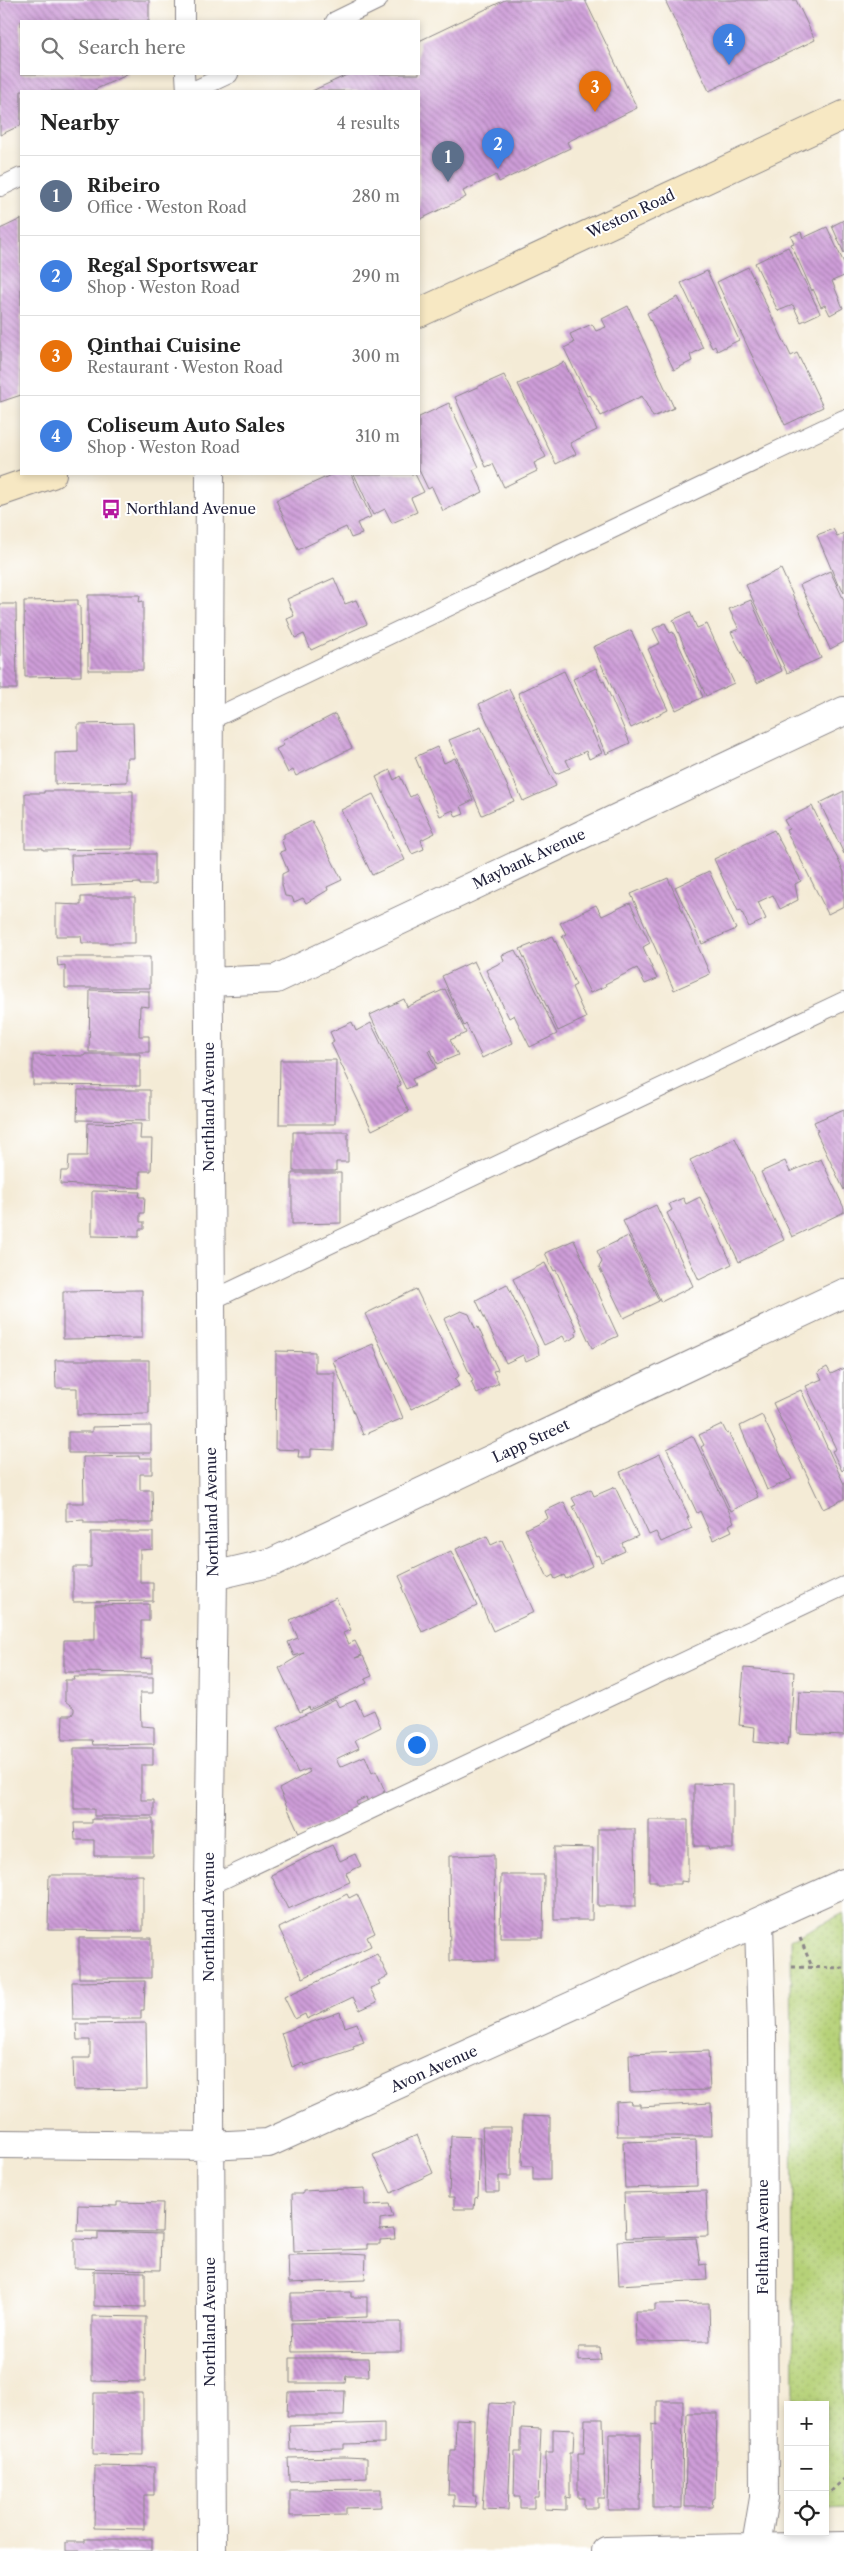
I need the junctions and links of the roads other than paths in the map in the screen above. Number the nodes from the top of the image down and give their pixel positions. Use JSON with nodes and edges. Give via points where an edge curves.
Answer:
{"nodes":[{"id":1,"x":185,"y":0,"type":"edge"},
{"id":2,"x":378,"y":0,"type":"edge"},
{"id":3,"x":185,"y":20,"type":"edge"},
{"id":4,"x":337,"y":20,"type":"edge"},
{"id":5,"x":185,"y":75,"type":"edge"},
{"id":6,"x":227,"y":75,"type":"edge"},
{"id":7,"x":186,"y":90,"type":"edge"},
{"id":8,"x":195,"y":90,"type":"edge"},
{"id":9,"x":844,"y":115,"type":"edge"},
{"id":10,"x":20,"y":178,"type":"edge"},
{"id":11,"x":0,"y":188,"type":"edge"},
{"id":12,"x":420,"y":313,"type":"edge"},
{"id":13,"x":844,"y":419,"type":"edge"},
{"id":14,"x":49,"y":475,"type":"edge"},
{"id":15,"x":210,"y":475,"type":"edge"},
{"id":16,"x":0,"y":491,"type":"edge"},
{"id":17,"x":844,"y":711,"type":"edge"},
{"id":18,"x":210,"y":720,"type":"junction"},
{"id":19,"x":208,"y":982,"type":"junction"},
{"id":20,"x":844,"y":1002,"type":"edge"},
{"id":21,"x":844,"y":1293,"type":"edge"},
{"id":22,"x":210,"y":1300,"type":"junction"},
{"id":23,"x":213,"y":1576,"type":"junction"},
{"id":24,"x":844,"y":1586,"type":"edge"},
{"id":25,"x":844,"y":1883,"type":"edge"},
{"id":26,"x":209,"y":1886,"type":"junction"},
{"id":27,"x":759,"y":1923,"type":"junction"},
{"id":28,"x":0,"y":2144,"type":"edge"},
{"id":29,"x":210,"y":2146,"type":"junction"},
{"id":30,"x":844,"y":2546,"type":"edge"},
{"id":31,"x":755,"y":2549,"type":"edge"},
{"id":32,"x":212,"y":2551,"type":"edge"},
{"id":33,"x":606,"y":2551,"type":"edge"}],
"edges":[{"from":1,"to":3,"type":"lane"},
{"from":2,"to":4,"type":"lane"},
{"from":5,"to":7,"type":"lane"},
{"from":6,"to":8,"type":"lane"},
{"from":9,"to":12,"type":"main road","name":"Weston Road"},
{"from":10,"to":11,"type":"lane"},
{"from":13,"to":18,"type":"lane"},
{"from":14,"to":16,"type":"main road"},
{"from":15,"to":18,"type":"street","name":"Northland Avenue"},
{"from":17,"to":19,"type":"street","name":"Maybank Avenue","via":[[276,979]]},
{"from":18,"to":19,"type":"street","name":"Northland Avenue"},
{"from":19,"to":22,"type":"street","name":"Northland Avenue"},
{"from":20,"to":22,"type":"lane"},
{"from":21,"to":23,"type":"street","name":"Lapp Street","via":[[273,1562]]},
{"from":22,"to":23,"type":"street","name":"Northland Avenue"},
{"from":23,"to":26,"type":"street","name":"Northland Avenue"},
{"from":24,"to":26,"type":"lane"},
{"from":25,"to":27,"type":"street","name":"Avon Avenue"},
{"from":26,"to":29,"type":"street","name":"Northland Avenue"},
{"from":27,"to":29,"type":"street","name":"Avon Avenue","via":[[268,2143]]},
{"from":27,"to":31,"type":"street","name":"Feltham Avenue","via":[[764,2498]]},
{"from":28,"to":29,"type":"street","name":"Avon Avenue"},
{"from":29,"to":32,"type":"street","name":"Northland Avenue"},
{"from":30,"to":31,"type":"street"},
{"from":31,"to":33,"type":"street"}]}
